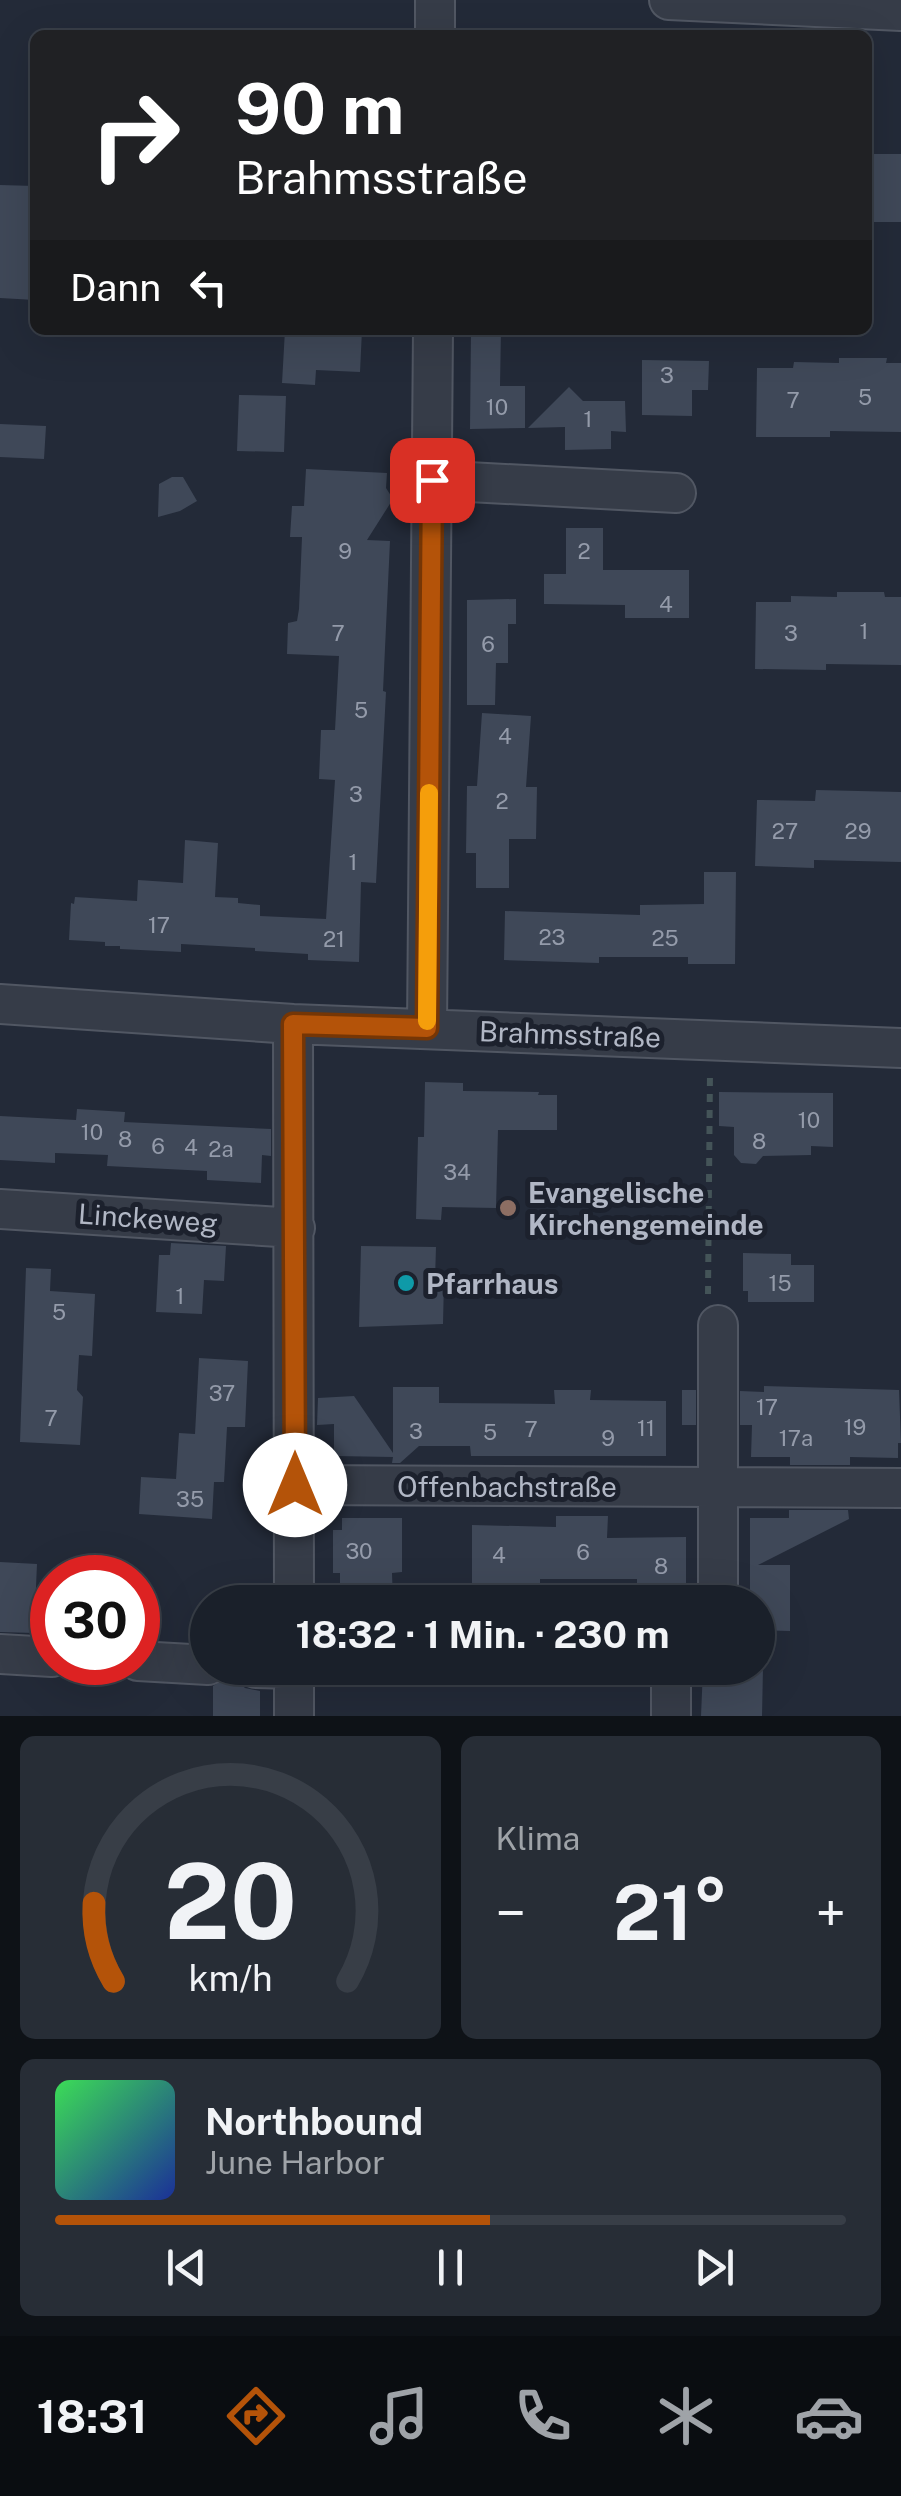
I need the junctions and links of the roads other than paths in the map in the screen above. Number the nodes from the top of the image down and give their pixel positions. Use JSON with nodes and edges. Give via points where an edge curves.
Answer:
{"nodes":[{"id":1,"x":436,"y":0,"type":"edge"},
{"id":2,"x":669,"y":0,"type":"edge"},
{"id":3,"x":901,"y":11,"type":"edge"},
{"id":4,"x":435,"y":30,"type":"edge"},
{"id":5,"x":433,"y":335,"type":"edge"},
{"id":6,"x":432,"y":480,"type":"junction"},
{"id":7,"x":676,"y":493,"type":"dead end"},
{"id":8,"x":0,"y":1004,"type":"edge"},
{"id":9,"x":293,"y":1024,"type":"junction"},
{"id":10,"x":427,"y":1028,"type":"junction"},
{"id":11,"x":901,"y":1048,"type":"edge"},
{"id":12,"x":0,"y":1209,"type":"edge"},
{"id":13,"x":295,"y":1228,"type":"junction"},
{"id":14,"x":718,"y":1324,"type":"road end"},
{"id":15,"x":295,"y":1485,"type":"junction"},
{"id":16,"x":719,"y":1487,"type":"junction"},
{"id":17,"x":901,"y":1488,"type":"edge"},
{"id":18,"x":294,"y":1585,"type":"edge"},
{"id":19,"x":718,"y":1585,"type":"edge"},
{"id":20,"x":0,"y":1654,"type":"edge"},
{"id":21,"x":30,"y":1656,"type":"edge"},
{"id":22,"x":160,"y":1662,"type":"edge"},
{"id":23,"x":190,"y":1664,"type":"edge"},
{"id":24,"x":294,"y":1685,"type":"edge"},
{"id":25,"x":672,"y":1685,"type":"edge"},
{"id":26,"x":294,"y":1716,"type":"edge"},
{"id":27,"x":671,"y":1716,"type":"edge"}],
"edges":[{"from":1,"to":4,"type":"street"},
{"from":2,"to":3,"type":"street"},
{"from":5,"to":6,"type":"street"},
{"from":6,"to":7,"type":"street"},
{"from":6,"to":10,"type":"street"},
{"from":8,"to":9,"type":"street","name":"Brahmsstraße"},
{"from":9,"to":10,"type":"street","name":"Brahmsstraße"},
{"from":9,"to":13,"type":"street"},
{"from":10,"to":11,"type":"street","name":"Brahmsstraße"},
{"from":12,"to":13,"type":"street","name":"Linckeweg"},
{"from":13,"to":15,"type":"street"},
{"from":14,"to":16,"type":"street"},
{"from":15,"to":16,"type":"street","name":"Offenbachstraße"},
{"from":15,"to":18,"type":"street"},
{"from":16,"to":17,"type":"street","name":"Offenbachstraße"},
{"from":16,"to":19,"type":"street"},
{"from":20,"to":21,"type":"street"},
{"from":22,"to":23,"type":"street"},
{"from":24,"to":26,"type":"street"},
{"from":25,"to":27,"type":"street"}]}
